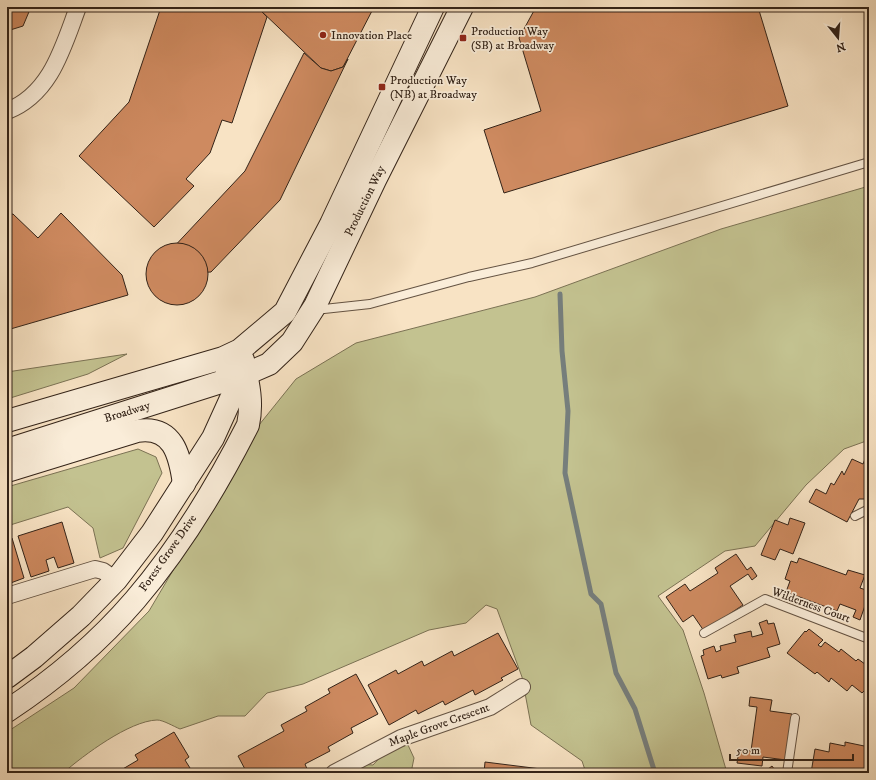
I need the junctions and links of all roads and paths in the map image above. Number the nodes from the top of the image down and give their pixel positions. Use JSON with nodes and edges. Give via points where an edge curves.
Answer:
{"nodes":[{"id":1,"x":78,"y":7,"type":"edge"},
{"id":2,"x":433,"y":7,"type":"edge"},
{"id":3,"x":462,"y":7,"type":"edge"},
{"id":4,"x":7,"y":111,"type":"edge"},
{"id":5,"x":869,"y":162,"type":"edge"},
{"id":6,"x":315,"y":306,"type":"junction"},
{"id":7,"x":232,"y":354,"type":"junction"},
{"id":8,"x":239,"y":377,"type":"junction"},
{"id":9,"x":7,"y":421,"type":"edge"},
{"id":10,"x":7,"y":450,"type":"edge"},
{"id":11,"x":7,"y":471,"type":"edge"},
{"id":12,"x":184,"y":484,"type":"junction"},
{"id":13,"x":869,"y":509,"type":"edge"},
{"id":14,"x":855,"y":516,"type":"dead end"},
{"id":15,"x":116,"y":580,"type":"junction"},
{"id":16,"x":7,"y":596,"type":"edge"},
{"id":17,"x":704,"y":632,"type":"dead end"},
{"id":18,"x":869,"y":639,"type":"edge"},
{"id":19,"x":7,"y":677,"type":"edge"},
{"id":20,"x":522,"y":687,"type":"dead end"},
{"id":21,"x":7,"y":711,"type":"edge"},
{"id":22,"x":795,"y":718,"type":"dead end"},
{"id":23,"x":334,"y":773,"type":"edge"},
{"id":24,"x":787,"y":773,"type":"edge"}],
"edges":[{"from":1,"to":4,"type":"street","via":[[53,71],[29,98]]},
{"from":2,"to":7,"type":"street","name":"Production Way","via":[[330,224],[285,312]]},
{"from":3,"to":6,"type":"street","name":"Production Way"},
{"from":5,"to":6,"type":"lane","via":[[532,264],[469,277],[370,304],[324,309]]},
{"from":6,"to":8,"type":"street","name":"Production Way","via":[[292,342],[268,364]]},
{"from":7,"to":8,"type":"street","name":"Forest Grove Drive"},
{"from":7,"to":9,"type":"street","name":"Broadway"},
{"from":8,"to":10,"type":"street","name":"Broadway"},
{"from":8,"to":12,"type":"street","name":"Forest Grove Drive","via":[[213,438]]},
{"from":8,"to":21,"type":"street","name":"Forest Grove Drive","via":[[251,397],[248,425],[203,504],[163,564],[135,600],[95,642],[55,676]]},
{"from":11,"to":12,"type":"street","via":[[148,429],[158,432],[172,443],[181,464]]},
{"from":12,"to":15,"type":"street","name":"Forest Grove Drive","via":[[152,533]]},
{"from":13,"to":14,"type":"lane"},
{"from":15,"to":16,"type":"street","via":[[95,569]]},
{"from":15,"to":19,"type":"street","name":"Forest Grove Drive","via":[[75,621]]},
{"from":17,"to":18,"type":"lane","name":"Wilderness Court","via":[[765,599]]},
{"from":20,"to":23,"type":"street","name":"Maple Grove Crescent","via":[[490,707],[401,738]]},
{"from":22,"to":24,"type":"lane"}]}
